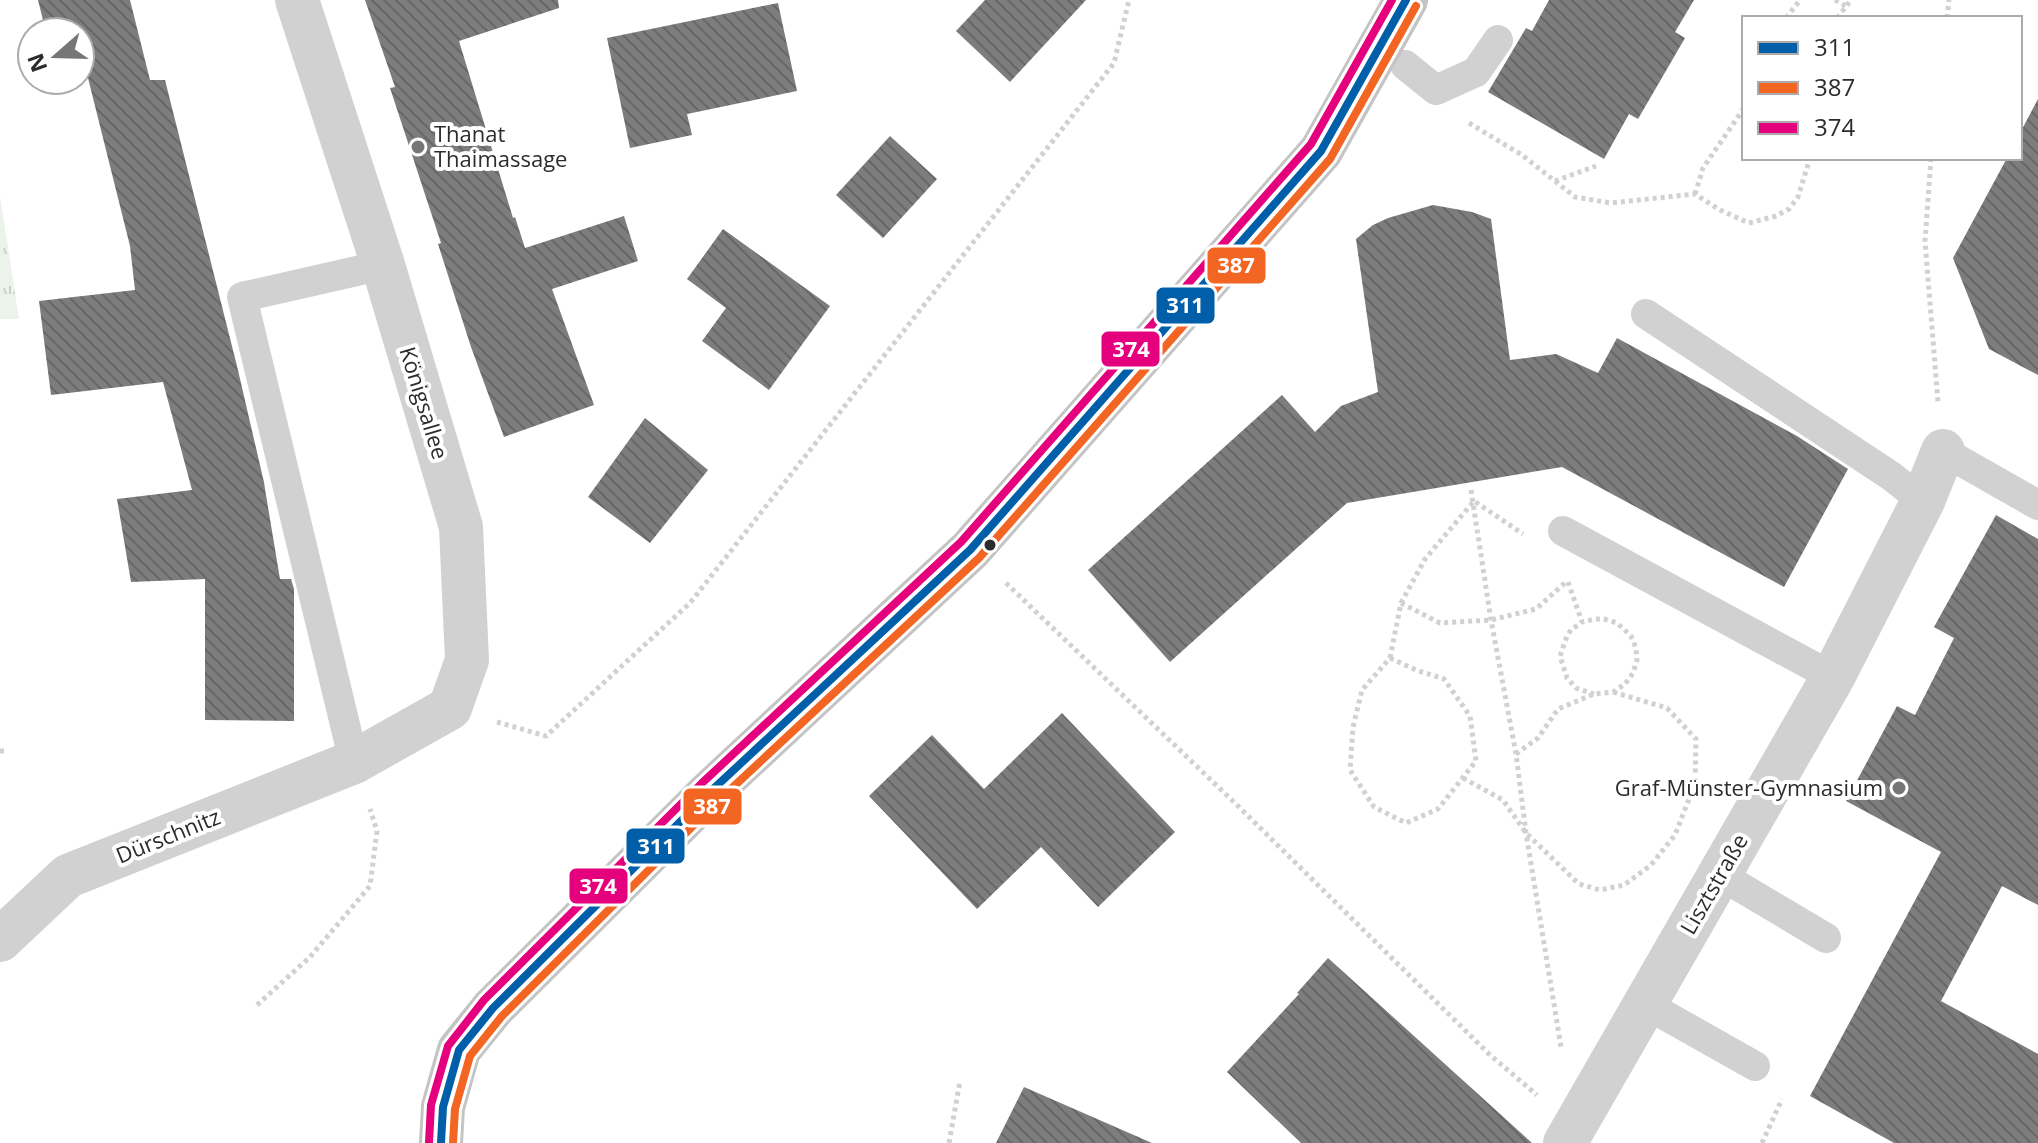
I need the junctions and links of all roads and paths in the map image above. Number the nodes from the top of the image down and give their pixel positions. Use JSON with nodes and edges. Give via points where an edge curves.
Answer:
{"nodes":[{"id":1,"x":297,"y":0,"type":"edge"},
{"id":2,"x":1129,"y":0,"type":"edge"},
{"id":3,"x":1406,"y":0,"type":"edge"},
{"id":4,"x":1800,"y":0,"type":"edge"},
{"id":5,"x":1835,"y":0,"type":"edge"},
{"id":6,"x":1851,"y":0,"type":"edge"},
{"id":7,"x":1846,"y":6,"type":"junction"},
{"id":8,"x":1788,"y":15,"type":"edge"},
{"id":9,"x":1838,"y":16,"type":"edge"},
{"id":10,"x":1498,"y":40,"type":"dead end"},
{"id":11,"x":1405,"y":65,"type":"dead end"},
{"id":12,"x":1436,"y":90,"type":"junction"},
{"id":13,"x":1742,"y":111,"type":"edge"},
{"id":14,"x":1809,"y":160,"type":"edge"},
{"id":15,"x":1931,"y":160,"type":"edge"},
{"id":16,"x":1596,"y":166,"type":"dead end"},
{"id":17,"x":1554,"y":181,"type":"junction"},
{"id":18,"x":1695,"y":194,"type":"junction"},
{"id":19,"x":383,"y":265,"type":"junction"},
{"id":20,"x":1646,"y":314,"type":"dead end"},
{"id":21,"x":1943,"y":451,"type":"junction"},
{"id":22,"x":1471,"y":490,"type":"dead end"},
{"id":23,"x":1474,"y":501,"type":"junction"},
{"id":24,"x":1923,"y":501,"type":"junction"},
{"id":25,"x":2038,"y":505,"type":"edge"},
{"id":26,"x":1563,"y":531,"type":"dead end"},
{"id":27,"x":1526,"y":536,"type":"dead end"},
{"id":28,"x":970,"y":550,"type":"junction"},
{"id":29,"x":1567,"y":581,"type":"dead end"},
{"id":30,"x":1401,"y":603,"type":"junction"},
{"id":31,"x":1491,"y":620,"type":"junction"},
{"id":32,"x":1390,"y":658,"type":"junction"},
{"id":33,"x":1833,"y":677,"type":"junction"},
{"id":34,"x":1613,"y":692,"type":"junction"},
{"id":35,"x":1594,"y":694,"type":"junction"},
{"id":36,"x":450,"y":708,"type":"junction"},
{"id":37,"x":1516,"y":754,"type":"junction"},
{"id":38,"x":354,"y":762,"type":"junction"},
{"id":39,"x":1463,"y":778,"type":"junction"},
{"id":40,"x":1526,"y":833,"type":"junction"},
{"id":41,"x":1720,"y":875,"type":"junction"},
{"id":42,"x":1826,"y":938,"type":"dead end"},
{"id":43,"x":0,"y":940,"type":"edge"},
{"id":44,"x":1645,"y":1004,"type":"junction"},
{"id":45,"x":257,"y":1005,"type":"dead end"},
{"id":46,"x":1561,"y":1050,"type":"dead end"},
{"id":47,"x":1755,"y":1066,"type":"dead end"},
{"id":48,"x":960,"y":1081,"type":"dead end"},
{"id":49,"x":1582,"y":1138,"type":"edge"},
{"id":50,"x":441,"y":1143,"type":"edge"},
{"id":51,"x":949,"y":1143,"type":"edge"}],
"edges":[{"from":1,"to":19,"type":"street","name":"Königsallee"},
{"from":2,"to":36,"type":"path","via":[[1114,63],[690,603],[546,736]]},
{"from":3,"to":28,"type":"main road","via":[[1321,151]]},
{"from":4,"to":8,"type":"path"},
{"from":5,"to":7,"type":"path"},
{"from":6,"to":7,"type":"path"},
{"from":7,"to":9,"type":"path"},
{"from":10,"to":12,"type":"lane","via":[[1476,72]]},
{"from":11,"to":12,"type":"lane"},
{"from":12,"to":17,"type":"path","via":[[1453,113]]},
{"from":13,"to":18,"type":"path","via":[[1703,168]]},
{"from":14,"to":18,"type":"path","via":[[1789,209],[1760,222],[1749,223]]},
{"from":15,"to":21,"type":"path","via":[[1925,241]]},
{"from":16,"to":17,"type":"path"},
{"from":17,"to":18,"type":"path","via":[[1575,197],[1611,203]]},
{"from":19,"to":36,"type":"street","name":"Königsallee","via":[[461,527],[467,660]]},
{"from":19,"to":38,"type":"lane","via":[[242,297]]},
{"from":20,"to":24,"type":"lane"},
{"from":21,"to":24,"type":"street","name":"Lisztstraße"},
{"from":21,"to":25,"type":"lane"},
{"from":22,"to":23,"type":"path"},
{"from":23,"to":27,"type":"path"},
{"from":23,"to":30,"type":"path","via":[[1425,559]]},
{"from":23,"to":31,"type":"path"},
{"from":24,"to":33,"type":"street","name":"Lisztstraße"},
{"from":26,"to":33,"type":"lane"},
{"from":28,"to":49,"type":"path"},
{"from":28,"to":50,"type":"main road","via":[[710,792],[493,1008],[459,1050],[443,1107]]},
{"from":29,"to":31,"type":"path","via":[[1536,609]]},
{"from":30,"to":31,"type":"path","via":[[1440,623]]},
{"from":30,"to":32,"type":"path"},
{"from":31,"to":37,"type":"path"},
{"from":32,"to":39,"type":"path","via":[[1444,679],[1470,716],[1476,761]]},
{"from":32,"to":39,"type":"path","via":[[1362,690],[1350,770],[1374,807],[1406,823],[1438,809]]},
{"from":33,"to":41,"type":"street","name":"Lisztstraße"},
{"from":34,"to":35,"type":"path"},
{"from":34,"to":35,"type":"path","via":[[1633,673],[1636,648],[1617,623],[1595,619],[1571,630],[1560,656],[1567,678],[1576,688]]},
{"from":34,"to":40,"type":"path","via":[[1667,708],[1696,739],[1695,783],[1675,835],[1651,865],[1624,885],[1600,890],[1579,884]]},
{"from":35,"to":37,"type":"path","via":[[1558,709],[1538,738]]},
{"from":36,"to":38,"type":"street"},
{"from":37,"to":40,"type":"path"},
{"from":38,"to":43,"type":"street","name":"Dürschnitz","via":[[68,876]]},
{"from":38,"to":45,"type":"path","via":[[377,831],[370,886],[310,957]]},
{"from":39,"to":40,"type":"path","via":[[1503,800]]},
{"from":40,"to":46,"type":"path"},
{"from":41,"to":42,"type":"lane"},
{"from":41,"to":44,"type":"street","name":"Lisztstraße"},
{"from":44,"to":47,"type":"lane"},
{"from":44,"to":49,"type":"street","name":"Lisztstraße"},
{"from":48,"to":51,"type":"path"}]}
